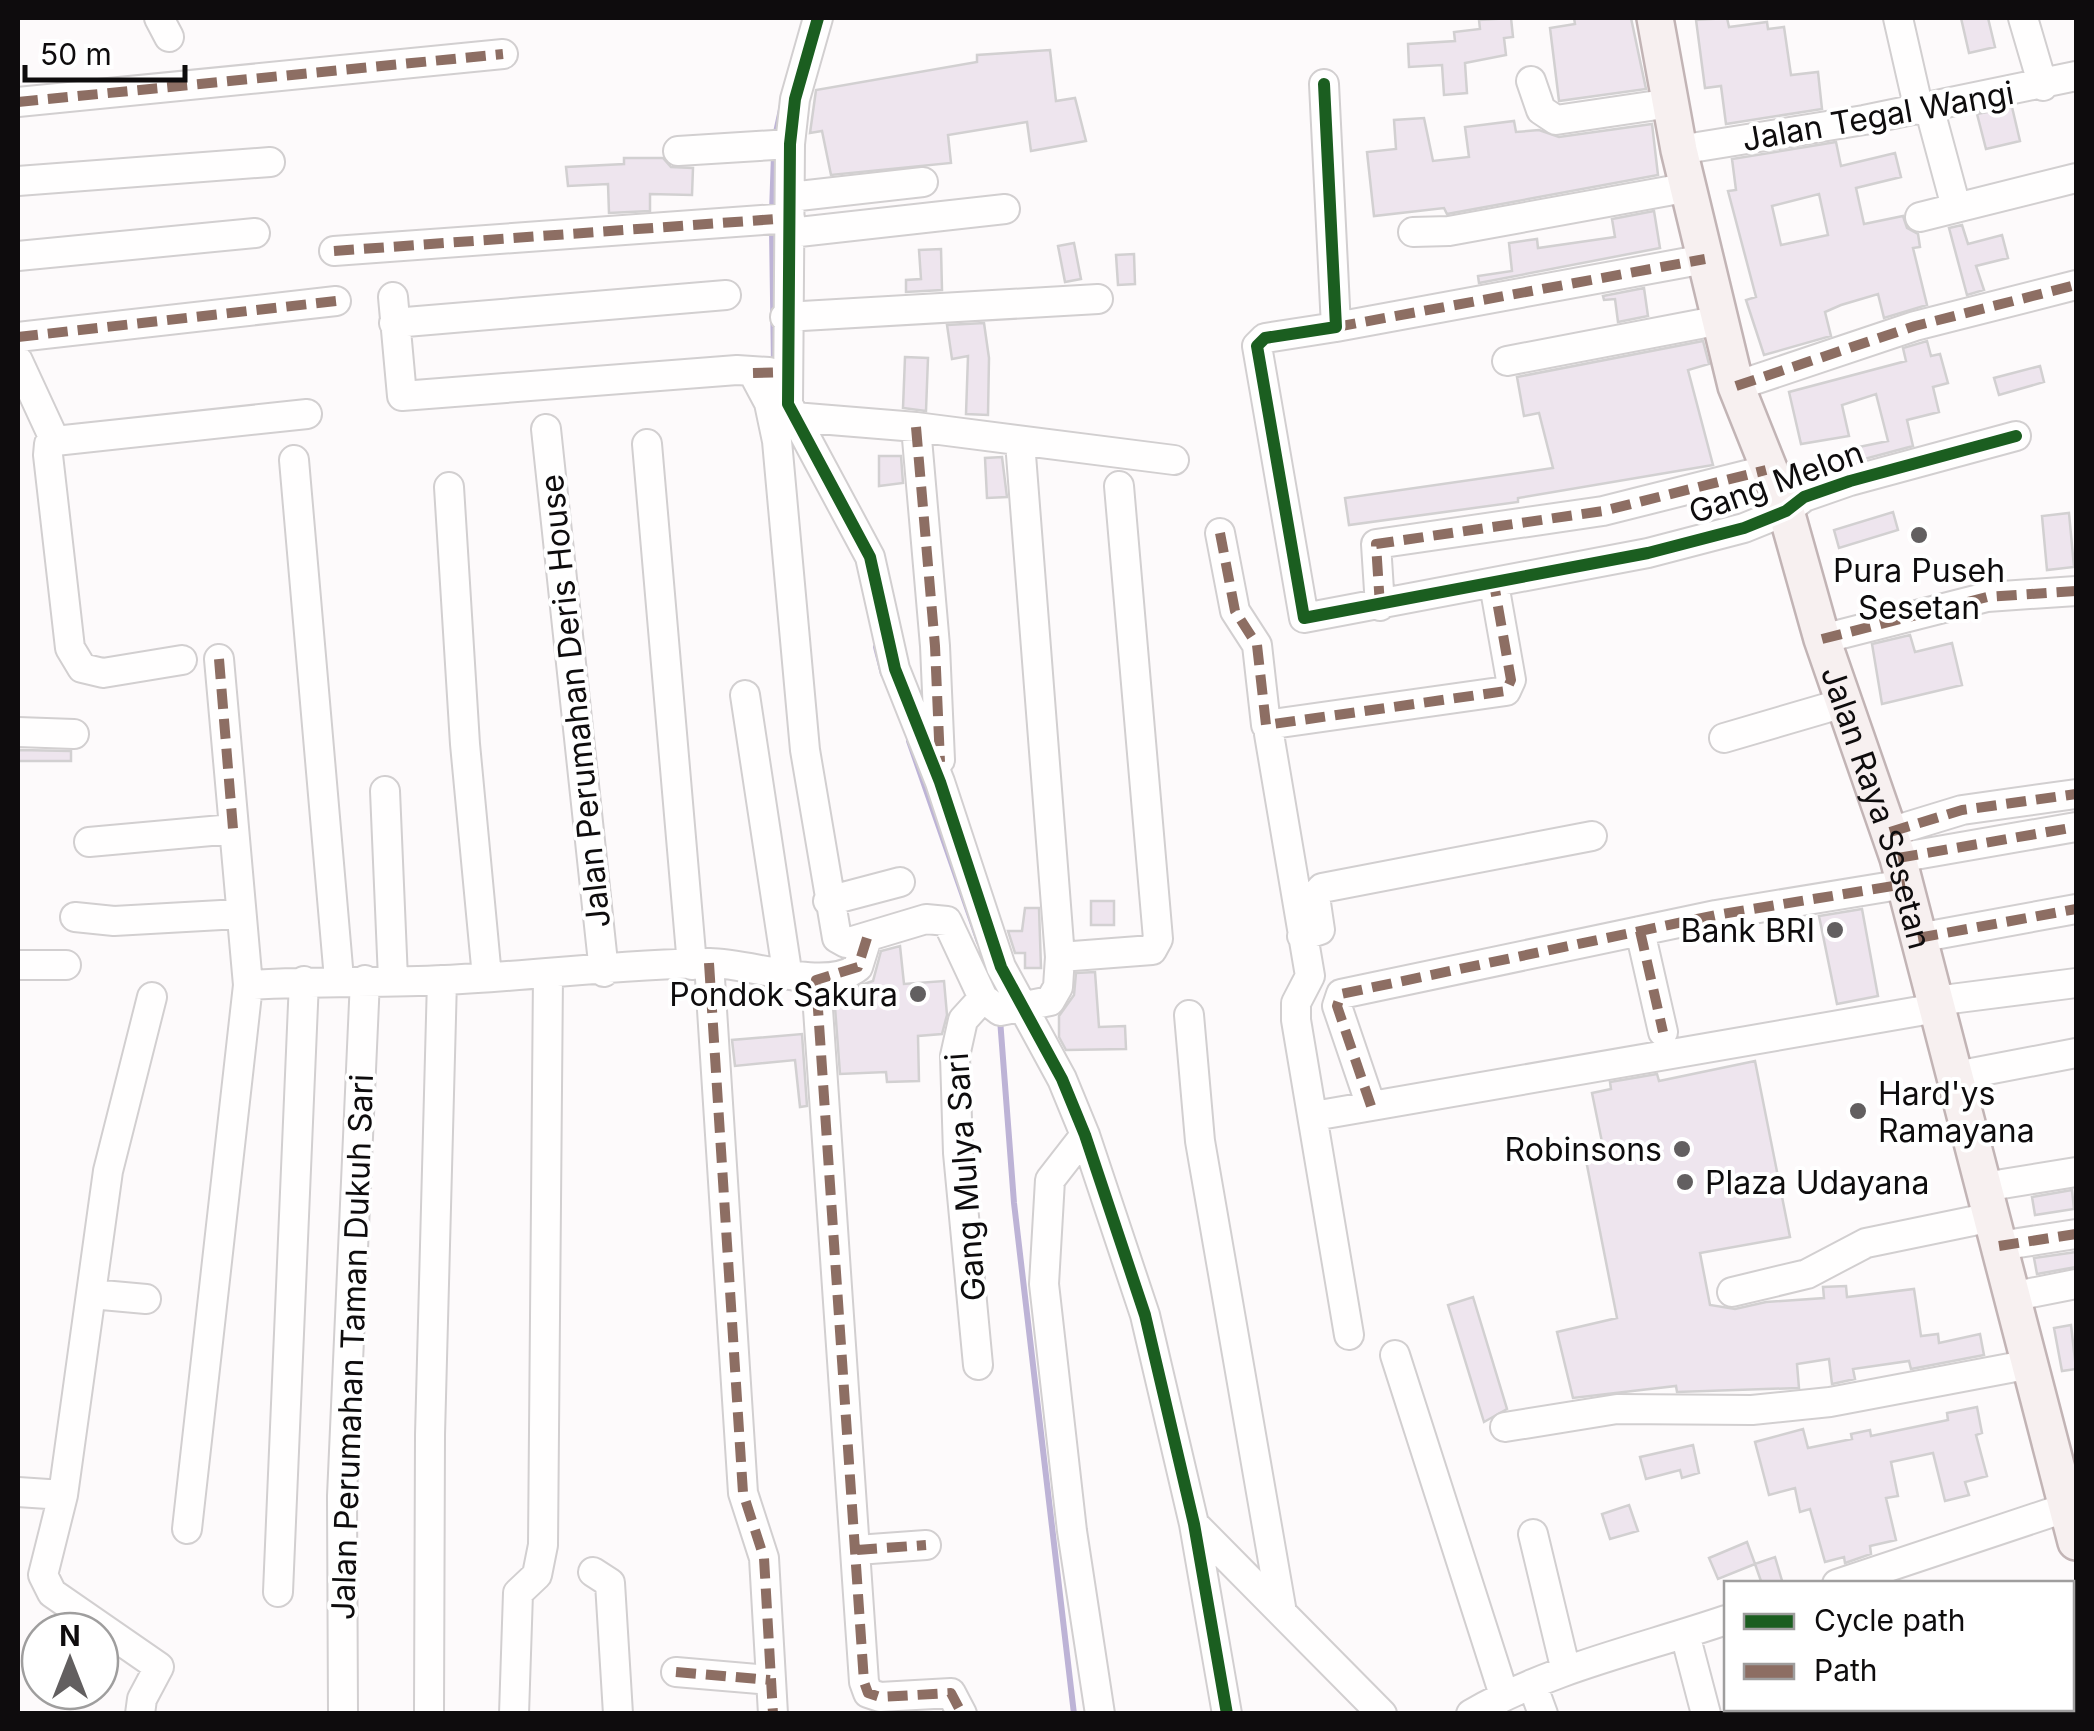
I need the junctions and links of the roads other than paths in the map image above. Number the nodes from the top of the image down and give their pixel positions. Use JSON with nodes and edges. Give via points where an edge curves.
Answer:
{"nodes":[{"id":1,"x":818,"y":18,"type":"edge"},
{"id":2,"x":1654,"y":18,"type":"edge"},
{"id":3,"x":1898,"y":18,"type":"edge"},
{"id":4,"x":2023,"y":18,"type":"edge"},
{"id":5,"x":503,"y":54,"type":"dead end"},
{"id":6,"x":2076,"y":76,"type":"edge"},
{"id":7,"x":1531,"y":82,"type":"dead end"},
{"id":8,"x":1324,"y":84,"type":"dead end"},
{"id":9,"x":2043,"y":86,"type":"junction"},
{"id":10,"x":18,"y":102,"type":"edge"},
{"id":11,"x":1670,"y":103,"type":"junction"},
{"id":12,"x":1924,"y":109,"type":"junction"},
{"id":13,"x":780,"y":145,"type":"junction"},
{"id":14,"x":1679,"y":150,"type":"junction"},
{"id":15,"x":678,"y":151,"type":"dead end"},
{"id":16,"x":270,"y":162,"type":"dead end"},
{"id":17,"x":2076,"y":178,"type":"edge"},
{"id":18,"x":18,"y":181,"type":"edge"},
{"id":19,"x":923,"y":182,"type":"dead end"},
{"id":20,"x":1690,"y":186,"type":"junction"},
{"id":21,"x":1956,"y":207,"type":"junction"},
{"id":22,"x":1005,"y":209,"type":"dead end"},
{"id":23,"x":1920,"y":216,"type":"dead end"},
{"id":24,"x":783,"y":217,"type":"junction"},
{"id":25,"x":1413,"y":232,"type":"dead end"},
{"id":26,"x":255,"y":233,"type":"dead end"},
{"id":27,"x":334,"y":251,"type":"dead end"},
{"id":28,"x":18,"y":256,"type":"edge"},
{"id":29,"x":1705,"y":259,"type":"junction"},
{"id":30,"x":2076,"y":284,"type":"edge"},
{"id":31,"x":726,"y":295,"type":"dead end"},
{"id":32,"x":1098,"y":299,"type":"dead end"},
{"id":33,"x":336,"y":302,"type":"dead end"},
{"id":34,"x":785,"y":317,"type":"junction"},
{"id":35,"x":1721,"y":320,"type":"junction"},
{"id":36,"x":1336,"y":327,"type":"junction"},
{"id":37,"x":18,"y":337,"type":"edge"},
{"id":38,"x":18,"y":361,"type":"edge"},
{"id":39,"x":1507,"y":361,"type":"dead end"},
{"id":40,"x":771,"y":372,"type":"junction"},
{"id":41,"x":1736,"y":386,"type":"junction"},
{"id":42,"x":307,"y":414,"type":"dead end"},
{"id":43,"x":794,"y":417,"type":"junction"},
{"id":44,"x":916,"y":426,"type":"junction"},
{"id":45,"x":546,"y":429,"type":"dead end"},
{"id":46,"x":2016,"y":436,"type":"dead end"},
{"id":47,"x":56,"y":442,"type":"junction"},
{"id":48,"x":1020,"y":442,"type":"junction"},
{"id":49,"x":647,"y":444,"type":"dead end"},
{"id":50,"x":294,"y":460,"type":"dead end"},
{"id":51,"x":1174,"y":460,"type":"dead end"},
{"id":52,"x":1766,"y":470,"type":"junction"},
{"id":53,"x":1119,"y":486,"type":"dead end"},
{"id":54,"x":449,"y":487,"type":"dead end"},
{"id":55,"x":1786,"y":511,"type":"junction"},
{"id":56,"x":1220,"y":534,"type":"dead end"},
{"id":57,"x":1494,"y":584,"type":"junction"},
{"id":58,"x":2076,"y":591,"type":"edge"},
{"id":59,"x":1380,"y":606,"type":"junction"},
{"id":60,"x":1822,"y":639,"type":"junction"},
{"id":61,"x":218,"y":659,"type":"dead end"},
{"id":62,"x":182,"y":660,"type":"dead end"},
{"id":63,"x":745,"y":695,"type":"dead end"},
{"id":64,"x":1846,"y":702,"type":"junction"},
{"id":65,"x":18,"y":732,"type":"edge"},
{"id":66,"x":74,"y":734,"type":"dead end"},
{"id":67,"x":1269,"y":734,"type":"dead end"},
{"id":68,"x":1724,"y":738,"type":"dead end"},
{"id":69,"x":940,"y":782,"type":"junction"},
{"id":70,"x":384,"y":791,"type":"dead end"},
{"id":71,"x":2076,"y":794,"type":"edge"},
{"id":72,"x":2076,"y":827,"type":"edge"},
{"id":73,"x":233,"y":829,"type":"junction"},
{"id":74,"x":1592,"y":836,"type":"dead end"},
{"id":75,"x":89,"y":842,"type":"dead end"},
{"id":76,"x":1898,"y":858,"type":"junction"},
{"id":77,"x":900,"y":882,"type":"dead end"},
{"id":78,"x":828,"y":901,"type":"junction"},
{"id":79,"x":2076,"y":909,"type":"edge"},
{"id":80,"x":240,"y":914,"type":"junction"},
{"id":81,"x":75,"y":917,"type":"dead end"},
{"id":82,"x":1640,"y":931,"type":"junction"},
{"id":83,"x":1302,"y":936,"type":"junction"},
{"id":84,"x":867,"y":938,"type":"junction"},
{"id":85,"x":1918,"y":938,"type":"junction"},
{"id":86,"x":1060,"y":957,"type":"junction"},
{"id":87,"x":700,"y":964,"type":"junction"},
{"id":88,"x":18,"y":965,"type":"edge"},
{"id":89,"x":66,"y":965,"type":"dead end"},
{"id":90,"x":788,"y":971,"type":"junction"},
{"id":91,"x":604,"y":972,"type":"junction"},
{"id":92,"x":548,"y":975,"type":"junction"},
{"id":93,"x":487,"y":977,"type":"junction"},
{"id":94,"x":394,"y":979,"type":"junction"},
{"id":95,"x":352,"y":980,"type":"junction"},
{"id":96,"x":442,"y":980,"type":"junction"},
{"id":97,"x":816,"y":980,"type":"junction"},
{"id":98,"x":304,"y":982,"type":"junction"},
{"id":99,"x":2076,"y":983,"type":"edge"},
{"id":100,"x":248,"y":985,"type":"junction"},
{"id":101,"x":152,"y":997,"type":"dead end"},
{"id":102,"x":1936,"y":1004,"type":"junction"},
{"id":103,"x":1006,"y":1006,"type":"junction"},
{"id":104,"x":1188,"y":1015,"type":"dead end"},
{"id":105,"x":1663,"y":1032,"type":"dead end"},
{"id":106,"x":2076,"y":1053,"type":"edge"},
{"id":107,"x":1956,"y":1076,"type":"junction"},
{"id":108,"x":1370,"y":1106,"type":"junction"},
{"id":109,"x":1314,"y":1116,"type":"junction"},
{"id":110,"x":1085,"y":1135,"type":"junction"},
{"id":111,"x":2076,"y":1172,"type":"edge"},
{"id":112,"x":1992,"y":1217,"type":"junction"},
{"id":113,"x":2076,"y":1234,"type":"edge"},
{"id":114,"x":2076,"y":1284,"type":"edge"},
{"id":115,"x":1732,"y":1292,"type":"dead end"},
{"id":116,"x":91,"y":1294,"type":"junction"},
{"id":117,"x":2012,"y":1297,"type":"junction"},
{"id":118,"x":146,"y":1299,"type":"dead end"},
{"id":119,"x":1349,"y":1335,"type":"dead end"},
{"id":120,"x":1396,"y":1355,"type":"dead end"},
{"id":121,"x":2030,"y":1364,"type":"junction"},
{"id":122,"x":978,"y":1366,"type":"dead end"},
{"id":123,"x":1505,"y":1428,"type":"dead end"},
{"id":124,"x":18,"y":1492,"type":"edge"},
{"id":125,"x":63,"y":1495,"type":"junction"},
{"id":126,"x":2068,"y":1506,"type":"junction"},
{"id":127,"x":1194,"y":1524,"type":"junction"},
{"id":128,"x":187,"y":1529,"type":"dead end"},
{"id":129,"x":1533,"y":1534,"type":"dead end"},
{"id":130,"x":2076,"y":1542,"type":"edge"},
{"id":131,"x":926,"y":1545,"type":"dead end"},
{"id":132,"x":856,"y":1550,"type":"junction"},
{"id":133,"x":593,"y":1572,"type":"dead end"},
{"id":134,"x":1846,"y":1581,"type":"edge"},
{"id":135,"x":278,"y":1592,"type":"dead end"},
{"id":136,"x":1281,"y":1608,"type":"junction"},
{"id":137,"x":1724,"y":1621,"type":"edge"},
{"id":138,"x":1685,"y":1634,"type":"junction"},
{"id":139,"x":1566,"y":1670,"type":"junction"},
{"id":140,"x":676,"y":1672,"type":"dead end"},
{"id":141,"x":770,"y":1680,"type":"junction"},
{"id":142,"x":1532,"y":1684,"type":"junction"},
{"id":143,"x":1504,"y":1695,"type":"junction"},
{"id":144,"x":140,"y":1714,"type":"edge"},
{"id":145,"x":343,"y":1714,"type":"edge"},
{"id":146,"x":430,"y":1714,"type":"edge"},
{"id":147,"x":514,"y":1714,"type":"edge"},
{"id":148,"x":618,"y":1714,"type":"edge"},
{"id":149,"x":773,"y":1714,"type":"edge"},
{"id":150,"x":962,"y":1714,"type":"edge"},
{"id":151,"x":1100,"y":1714,"type":"edge"},
{"id":152,"x":1227,"y":1714,"type":"edge"},
{"id":153,"x":1382,"y":1714,"type":"edge"},
{"id":154,"x":1471,"y":1714,"type":"edge"},
{"id":155,"x":1543,"y":1714,"type":"edge"},
{"id":156,"x":1706,"y":1714,"type":"edge"}],
"edges":[{"from":1,"to":13,"type":"street"},
{"from":2,"to":11,"type":"main road","name":"Jalan Raya Sesetan"},
{"from":3,"to":12,"type":"street"},
{"from":4,"to":9,"type":"street"},
{"from":5,"to":10,"type":"street"},
{"from":6,"to":9,"type":"street","name":"Jalan Tegal Wangi"},
{"from":7,"to":11,"type":"street","via":[[1541,110],[1556,120]]},
{"from":8,"to":36,"type":"street"},
{"from":9,"to":12,"type":"street","name":"Jalan Tegal Wangi"},
{"from":11,"to":14,"type":"main road","name":"Jalan Raya Sesetan"},
{"from":12,"to":14,"type":"street","name":"Jalan Tegal Wangi"},
{"from":12,"to":21,"type":"street"},
{"from":13,"to":15,"type":"street"},
{"from":13,"to":24,"type":"street"},
{"from":14,"to":20,"type":"main road","name":"Jalan Raya Sesetan"},
{"from":16,"to":18,"type":"street"},
{"from":17,"to":21,"type":"street"},
{"from":19,"to":24,"type":"street"},
{"from":20,"to":25,"type":"street"},
{"from":20,"to":29,"type":"main road","name":"Jalan Raya Sesetan"},
{"from":21,"to":23,"type":"street"},
{"from":22,"to":24,"type":"street"},
{"from":24,"to":27,"type":"street"},
{"from":24,"to":34,"type":"street"},
{"from":26,"to":28,"type":"street"},
{"from":29,"to":35,"type":"main road","name":"Jalan Raya Sesetan"},
{"from":29,"to":36,"type":"street"},
{"from":30,"to":41,"type":"street","via":[[1915,326]]},
{"from":31,"to":40,"type":"street","via":[[394,310],[398,391],[407,396]]},
{"from":32,"to":34,"type":"street"},
{"from":33,"to":37,"type":"street"},
{"from":34,"to":40,"type":"street"},
{"from":35,"to":39,"type":"street"},
{"from":35,"to":41,"type":"main road","name":"Jalan Raya Sesetan"},
{"from":36,"to":59,"type":"street","name":"Gang Melon","via":[[1264,338],[1258,350],[1302,614],[1310,619]]},
{"from":38,"to":47,"type":"street"},
{"from":40,"to":43,"type":"street"},
{"from":40,"to":78,"type":"street","via":[[805,750]]},
{"from":41,"to":52,"type":"main road","name":"Jalan Raya Sesetan"},
{"from":42,"to":47,"type":"street"},
{"from":43,"to":44,"type":"street"},
{"from":43,"to":69,"type":"street","via":[[870,556],[895,669]]},
{"from":44,"to":48,"type":"street"},
{"from":44,"to":69,"type":"street"},
{"from":45,"to":91,"type":"street","name":"Jalan Perumahan Deris House"},
{"from":46,"to":55,"type":"street","name":"Gang Melon","via":[[1850,481],[1804,497]]},
{"from":47,"to":62,"type":"street","via":[[48,455],[70,648],[82,668],[102,673]]},
{"from":48,"to":51,"type":"street"},
{"from":48,"to":86,"type":"street"},
{"from":49,"to":87,"type":"street"},
{"from":50,"to":95,"type":"street","name":"Jalan Perumahan Taman Dukuh Sari"},
{"from":52,"to":55,"type":"main road","name":"Jalan Raya Sesetan"},
{"from":52,"to":59,"type":"street","via":[[1602,511],[1376,544]]},
{"from":53,"to":86,"type":"street","via":[[1158,940],[1152,950]]},
{"from":54,"to":93,"type":"street"},
{"from":55,"to":57,"type":"street","name":"Gang Melon","via":[[1648,554]]},
{"from":55,"to":60,"type":"main road","name":"Jalan Raya Sesetan"},
{"from":56,"to":57,"type":"street","via":[[1236,611],[1257,645],[1266,725],[1506,691],[1511,680]]},
{"from":57,"to":59,"type":"street","name":"Gang Melon"},
{"from":58,"to":60,"type":"street","via":[[1987,597]]},
{"from":60,"to":64,"type":"main road","name":"Jalan Raya Sesetan"},
{"from":61,"to":73,"type":"street"},
{"from":63,"to":90,"type":"street"},
{"from":64,"to":68,"type":"street"},
{"from":64,"to":76,"type":"main road","name":"Jalan Raya Sesetan"},
{"from":65,"to":66,"type":"street"},
{"from":67,"to":83,"type":"street"},
{"from":69,"to":103,"type":"street","via":[[1001,967]]},
{"from":70,"to":94,"type":"street"},
{"from":71,"to":76,"type":"street","via":[[1962,810]]},
{"from":72,"to":76,"type":"street"},
{"from":73,"to":75,"type":"street"},
{"from":73,"to":80,"type":"street"},
{"from":74,"to":83,"type":"street","via":[[1322,888],[1315,896],[1320,930]]},
{"from":76,"to":82,"type":"street"},
{"from":76,"to":85,"type":"main road","name":"Jalan Raya Sesetan"},
{"from":77,"to":78,"type":"street"},
{"from":78,"to":84,"type":"street","via":[[841,943]]},
{"from":79,"to":85,"type":"street"},
{"from":80,"to":81,"type":"street"},
{"from":80,"to":100,"type":"street"},
{"from":82,"to":105,"type":"street"},
{"from":82,"to":108,"type":"street","via":[[1341,994],[1337,1006]]},
{"from":83,"to":109,"type":"street","via":[[1310,976],[1296,1003],[1296,1020]]},
{"from":84,"to":97,"type":"street","via":[[858,967]]},
{"from":84,"to":103,"type":"street","via":[[947,920]]},
{"from":85,"to":102,"type":"main road","name":"Jalan Raya Sesetan"},
{"from":86,"to":103,"type":"street","via":[[1054,996]]},
{"from":87,"to":90,"type":"street"},
{"from":87,"to":91,"type":"street"},
{"from":87,"to":141,"type":"street","via":[[743,1493],[764,1558]]},
{"from":88,"to":89,"type":"street"},
{"from":90,"to":97,"type":"street"},
{"from":91,"to":92,"type":"street"},
{"from":92,"to":93,"type":"street"},
{"from":92,"to":147,"type":"street","via":[[543,1545],[537,1575],[518,1593]]},
{"from":93,"to":96,"type":"street"},
{"from":94,"to":95,"type":"street"},
{"from":94,"to":96,"type":"street"},
{"from":95,"to":98,"type":"street"},
{"from":95,"to":145,"type":"street","name":"Jalan Perumahan Taman Dukuh Sari"},
{"from":96,"to":146,"type":"street"},
{"from":97,"to":132,"type":"street"},
{"from":98,"to":100,"type":"street"},
{"from":98,"to":135,"type":"street"},
{"from":99,"to":102,"type":"street"},
{"from":100,"to":128,"type":"street"},
{"from":101,"to":116,"type":"street","via":[[118,1121]]},
{"from":102,"to":107,"type":"main road","name":"Jalan Raya Sesetan"},
{"from":102,"to":108,"type":"street","via":[[1620,1068]]},
{"from":103,"to":110,"type":"street","via":[[1062,1079]]},
{"from":103,"to":122,"type":"street","name":"Gang Mulya Sari","via":[[963,1020],[955,1056]]},
{"from":104,"to":136,"type":"street","via":[[1200,1141]]},
{"from":106,"to":107,"type":"street"},
{"from":107,"to":112,"type":"main road","name":"Jalan Raya Sesetan"},
{"from":108,"to":109,"type":"street"},
{"from":109,"to":119,"type":"street"},
{"from":110,"to":127,"type":"street","via":[[1145,1315]]},
{"from":110,"to":151,"type":"street","via":[[1050,1180],[1044,1284]]},
{"from":111,"to":112,"type":"street"},
{"from":112,"to":113,"type":"street"},
{"from":112,"to":115,"type":"street","via":[[1866,1243],[1807,1274]]},
{"from":112,"to":117,"type":"main road","name":"Jalan Raya Sesetan"},
{"from":114,"to":117,"type":"street"},
{"from":116,"to":118,"type":"street"},
{"from":116,"to":125,"type":"street"},
{"from":117,"to":121,"type":"main road","name":"Jalan Raya Sesetan"},
{"from":120,"to":143,"type":"street"},
{"from":121,"to":123,"type":"street","via":[[1830,1402],[1752,1410],[1617,1409]]},
{"from":121,"to":126,"type":"main road","name":"Jalan Raya Sesetan"},
{"from":124,"to":125,"type":"street"},
{"from":125,"to":144,"type":"street","via":[[43,1583],[159,1666]]},
{"from":126,"to":130,"type":"main road","name":"Jalan Raya Sesetan"},
{"from":126,"to":134,"type":"street"},
{"from":127,"to":136,"type":"street"},
{"from":127,"to":152,"type":"street"},
{"from":129,"to":139,"type":"street"},
{"from":131,"to":132,"type":"street"},
{"from":132,"to":150,"type":"street","via":[[868,1692],[950,1692]]},
{"from":133,"to":148,"type":"street","via":[[610,1583],[614,1602]]},
{"from":136,"to":153,"type":"street"},
{"from":137,"to":138,"type":"street"},
{"from":138,"to":139,"type":"street"},
{"from":138,"to":156,"type":"street"},
{"from":139,"to":142,"type":"street"},
{"from":140,"to":141,"type":"street"},
{"from":141,"to":149,"type":"street"},
{"from":142,"to":143,"type":"street"},
{"from":142,"to":155,"type":"street"},
{"from":143,"to":154,"type":"street"}]}
